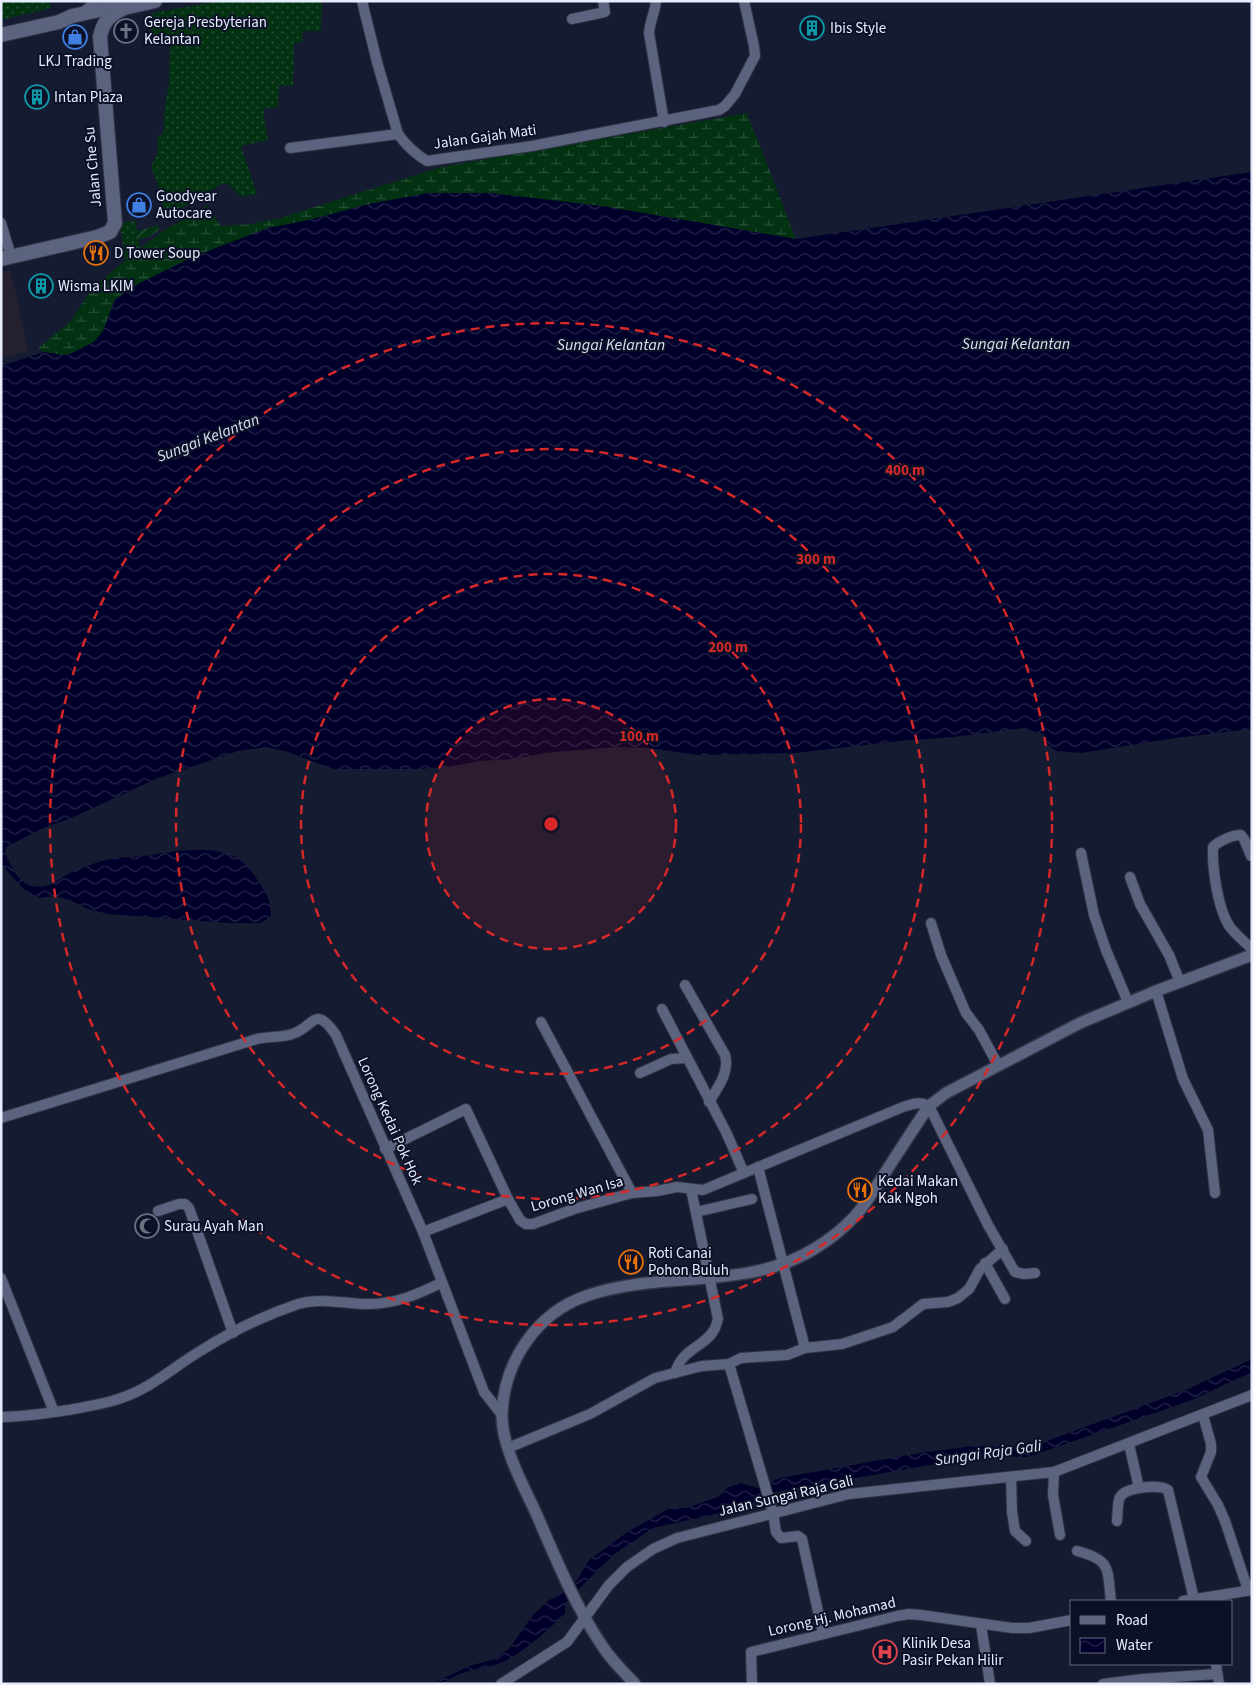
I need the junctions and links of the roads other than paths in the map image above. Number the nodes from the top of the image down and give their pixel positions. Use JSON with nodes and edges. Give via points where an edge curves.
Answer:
{"nodes":[{"id":1,"x":96,"y":1,"type":"edge"},
{"id":2,"x":154,"y":1,"type":"edge"},
{"id":3,"x":362,"y":1,"type":"edge"},
{"id":4,"x":603,"y":1,"type":"edge"},
{"id":5,"x":656,"y":1,"type":"edge"},
{"id":6,"x":744,"y":1,"type":"edge"},
{"id":7,"x":124,"y":8,"type":"junction"},
{"id":8,"x":81,"y":14,"type":"junction"},
{"id":9,"x":572,"y":19,"type":"dead end"},
{"id":10,"x":59,"y":22,"type":"junction"},
{"id":11,"x":1,"y":35,"type":"edge"},
{"id":12,"x":100,"y":37,"type":"junction"},
{"id":13,"x":664,"y":122,"type":"junction"},
{"id":14,"x":398,"y":134,"type":"junction"},
{"id":15,"x":290,"y":148,"type":"dead end"},
{"id":16,"x":1,"y":224,"type":"edge"},
{"id":17,"x":6,"y":257,"type":"edge"},
{"id":18,"x":1081,"y":853,"type":"dead end"},
{"id":19,"x":1251,"y":856,"type":"edge"},
{"id":20,"x":1130,"y":877,"type":"dead end"},
{"id":21,"x":931,"y":923,"type":"dead end"},
{"id":22,"x":1252,"y":949,"type":"edge"},
{"id":23,"x":1252,"y":955,"type":"edge"},
{"id":24,"x":1180,"y":982,"type":"junction"},
{"id":25,"x":685,"y":986,"type":"dead end"},
{"id":26,"x":1156,"y":991,"type":"junction"},
{"id":27,"x":1128,"y":1002,"type":"junction"},
{"id":28,"x":662,"y":1009,"type":"dead end"},
{"id":29,"x":541,"y":1022,"type":"dead end"},
{"id":30,"x":687,"y":1058,"type":"junction"},
{"id":31,"x":998,"y":1065,"type":"junction"},
{"id":32,"x":640,"y":1073,"type":"dead end"},
{"id":33,"x":709,"y":1102,"type":"junction"},
{"id":34,"x":929,"y":1106,"type":"junction"},
{"id":35,"x":1,"y":1118,"type":"edge"},
{"id":36,"x":385,"y":1149,"type":"junction"},
{"id":37,"x":758,"y":1167,"type":"junction"},
{"id":38,"x":744,"y":1173,"type":"junction"},
{"id":39,"x":691,"y":1189,"type":"junction"},
{"id":40,"x":632,"y":1193,"type":"junction"},
{"id":41,"x":1216,"y":1193,"type":"dead end"},
{"id":42,"x":508,"y":1199,"type":"junction"},
{"id":43,"x":752,"y":1200,"type":"dead end"},
{"id":44,"x":158,"y":1211,"type":"dead end"},
{"id":45,"x":696,"y":1212,"type":"junction"},
{"id":46,"x":423,"y":1232,"type":"junction"},
{"id":47,"x":1003,"y":1248,"type":"junction"},
{"id":48,"x":784,"y":1263,"type":"junction"},
{"id":49,"x":985,"y":1263,"type":"junction"},
{"id":50,"x":1035,"y":1273,"type":"dead end"},
{"id":51,"x":1,"y":1278,"type":"edge"},
{"id":52,"x":710,"y":1278,"type":"junction"},
{"id":53,"x":441,"y":1283,"type":"junction"},
{"id":54,"x":1005,"y":1299,"type":"dead end"},
{"id":55,"x":234,"y":1333,"type":"junction"},
{"id":56,"x":805,"y":1348,"type":"junction"},
{"id":57,"x":729,"y":1364,"type":"junction"},
{"id":58,"x":675,"y":1373,"type":"junction"},
{"id":59,"x":1252,"y":1395,"type":"edge"},
{"id":60,"x":54,"y":1412,"type":"junction"},
{"id":61,"x":502,"y":1415,"type":"junction"},
{"id":62,"x":1203,"y":1415,"type":"junction"},
{"id":63,"x":1,"y":1417,"type":"edge"},
{"id":64,"x":1129,"y":1444,"type":"junction"},
{"id":65,"x":508,"y":1448,"type":"junction"},
{"id":66,"x":1054,"y":1472,"type":"junction"},
{"id":67,"x":1011,"y":1477,"type":"junction"},
{"id":68,"x":1138,"y":1488,"type":"junction"},
{"id":69,"x":774,"y":1513,"type":"junction"},
{"id":70,"x":1117,"y":1521,"type":"dead end"},
{"id":71,"x":1060,"y":1535,"type":"dead end"},
{"id":72,"x":1026,"y":1541,"type":"dead end"},
{"id":73,"x":1077,"y":1551,"type":"dead end"},
{"id":74,"x":1250,"y":1590,"type":"edge"},
{"id":75,"x":1201,"y":1599,"type":"edge"},
{"id":76,"x":1112,"y":1600,"type":"edge"},
{"id":77,"x":586,"y":1619,"type":"junction"},
{"id":78,"x":1070,"y":1620,"type":"edge"},
{"id":79,"x":981,"y":1624,"type":"junction"},
{"id":80,"x":823,"y":1634,"type":"junction"},
{"id":81,"x":1217,"y":1674,"type":"edge"},
{"id":82,"x":1144,"y":1681,"type":"edge"},
{"id":83,"x":501,"y":1684,"type":"edge"},
{"id":84,"x":635,"y":1684,"type":"edge"},
{"id":85,"x":752,"y":1684,"type":"edge"},
{"id":86,"x":990,"y":1684,"type":"edge"},
{"id":87,"x":1102,"y":1684,"type":"edge"}],
"edges":[{"from":1,"to":8,"type":"street"},
{"from":2,"to":7,"type":"main road"},
{"from":3,"to":14,"type":"street","name":"Jalan Gajah Mati"},
{"from":4,"to":9,"type":"street","via":[[605,12]]},
{"from":5,"to":13,"type":"street","via":[[649,33]]},
{"from":6,"to":13,"type":"street","via":[[755,56],[726,106]]},
{"from":7,"to":8,"type":"main road"},
{"from":7,"to":12,"type":"main road","via":[[106,19]]},
{"from":8,"to":10,"type":"main road"},
{"from":10,"to":11,"type":"main road"},
{"from":10,"to":12,"type":"main road","via":[[91,22]]},
{"from":12,"to":17,"type":"main road","name":"Jalan Che Su","via":[[115,223],[110,232],[89,240]]},
{"from":13,"to":14,"type":"street","name":"Jalan Gajah Mati","via":[[427,161]]},
{"from":14,"to":15,"type":"street"},
{"from":16,"to":17,"type":"street"},
{"from":18,"to":27,"type":"street","via":[[1094,916]]},
{"from":19,"to":22,"type":"street","via":[[1241,835],[1213,847],[1223,914],[1230,927]]},
{"from":20,"to":24,"type":"street","via":[[1140,904],[1168,953]]},
{"from":21,"to":31,"type":"street","via":[[963,1006]]},
{"from":23,"to":24,"type":"street"},
{"from":24,"to":26,"type":"street"},
{"from":25,"to":33,"type":"street","via":[[727,1062],[725,1073]]},
{"from":26,"to":27,"type":"street"},
{"from":26,"to":41,"type":"street","via":[[1183,1079],[1208,1130]]},
{"from":27,"to":31,"type":"street"},
{"from":28,"to":30,"type":"street"},
{"from":29,"to":40,"type":"street"},
{"from":30,"to":32,"type":"street","via":[[671,1059]]},
{"from":30,"to":33,"type":"street"},
{"from":31,"to":34,"type":"street"},
{"from":33,"to":38,"type":"street"},
{"from":34,"to":37,"type":"street","name":"Lorong Wan Isa","via":[[918,1103],[903,1107]]},
{"from":34,"to":47,"type":"street","via":[[988,1225]]},
{"from":34,"to":48,"type":"street","via":[[855,1216],[812,1251]]},
{"from":35,"to":36,"type":"street","name":"Lorong Kedai Pok Hok","via":[[257,1039],[291,1035],[319,1019],[328,1024],[336,1035]]},
{"from":36,"to":42,"type":"street","name":"Lorong Wan Isa","via":[[466,1109]]},
{"from":36,"to":46,"type":"street","name":"Lorong Kedai Pok Hok"},
{"from":37,"to":38,"type":"street","name":"Lorong Wan Isa"},
{"from":37,"to":48,"type":"street"},
{"from":38,"to":39,"type":"street","name":"Lorong Wan Isa","via":[[702,1190]]},
{"from":39,"to":40,"type":"street","name":"Lorong Wan Isa","via":[[677,1187]]},
{"from":39,"to":45,"type":"street"},
{"from":40,"to":42,"type":"street","name":"Lorong Wan Isa","via":[[533,1224],[520,1220]]},
{"from":42,"to":46,"type":"street"},
{"from":43,"to":45,"type":"street"},
{"from":44,"to":55,"type":"street","via":[[180,1204],[189,1208]]},
{"from":45,"to":52,"type":"street"},
{"from":46,"to":53,"type":"street","name":"Lorong Kedai Pok Hok"},
{"from":47,"to":49,"type":"street"},
{"from":47,"to":50,"type":"street","via":[[1015,1272]]},
{"from":48,"to":52,"type":"street"},
{"from":48,"to":56,"type":"street"},
{"from":49,"to":54,"type":"street"},
{"from":49,"to":56,"type":"street","via":[[969,1289],[958,1298],[923,1304],[893,1327],[847,1343]]},
{"from":51,"to":60,"type":"street"},
{"from":52,"to":58,"type":"street","via":[[718,1319],[714,1331],[678,1362]]},
{"from":52,"to":61,"type":"street","via":[[608,1289],[560,1308],[525,1341],[514,1362]]},
{"from":53,"to":55,"type":"street","via":[[394,1302],[301,1303]]},
{"from":53,"to":61,"type":"street","name":"Lorong Kedai Pok Hok","via":[[484,1392]]},
{"from":55,"to":60,"type":"street","via":[[202,1349],[141,1390],[111,1402]]},
{"from":56,"to":57,"type":"street","via":[[792,1354],[741,1358]]},
{"from":57,"to":58,"type":"street"},
{"from":57,"to":69,"type":"street"},
{"from":58,"to":65,"type":"street","via":[[648,1381],[590,1414]]},
{"from":59,"to":62,"type":"street","name":"Jalan Sungai Raja Gali"},
{"from":60,"to":63,"type":"street"},
{"from":61,"to":65,"type":"street"},
{"from":62,"to":64,"type":"street","name":"Jalan Sungai Raja Gali"},
{"from":62,"to":74,"type":"street","via":[[1211,1452],[1201,1477],[1225,1521]]},
{"from":64,"to":66,"type":"street","name":"Jalan Sungai Raja Gali"},
{"from":64,"to":68,"type":"street"},
{"from":65,"to":77,"type":"street"},
{"from":66,"to":67,"type":"street","name":"Jalan Sungai Raja Gali"},
{"from":66,"to":71,"type":"street","via":[[1053,1495]]},
{"from":67,"to":69,"type":"street","name":"Jalan Sungai Raja Gali","via":[[849,1494]]},
{"from":67,"to":72,"type":"street","via":[[1015,1531]]},
{"from":68,"to":70,"type":"street","via":[[1122,1494]]},
{"from":68,"to":75,"type":"street","via":[[1161,1487],[1168,1490]]},
{"from":69,"to":77,"type":"street","name":"Jalan Sungai Raja Gali","via":[[677,1538],[653,1549],[627,1567]]},
{"from":69,"to":80,"type":"street","via":[[776,1532],[781,1538],[798,1536],[802,1539]]},
{"from":73,"to":76,"type":"street","via":[[1102,1560]]},
{"from":74,"to":75,"type":"street"},
{"from":77,"to":83,"type":"street","name":"Jalan Sungai Raja Gali","via":[[567,1642]]},
{"from":77,"to":84,"type":"street","via":[[604,1649]]},
{"from":78,"to":79,"type":"street","name":"Lorong Hj. Mohamad","via":[[1029,1628]]},
{"from":79,"to":80,"type":"street","name":"Lorong Hj. Mohamad","via":[[909,1614]]},
{"from":79,"to":86,"type":"street"},
{"from":80,"to":85,"type":"street","name":"Lorong Hj. Mohamad","via":[[751,1652]]},
{"from":81,"to":82,"type":"street"},
{"from":82,"to":87,"type":"street"}]}
